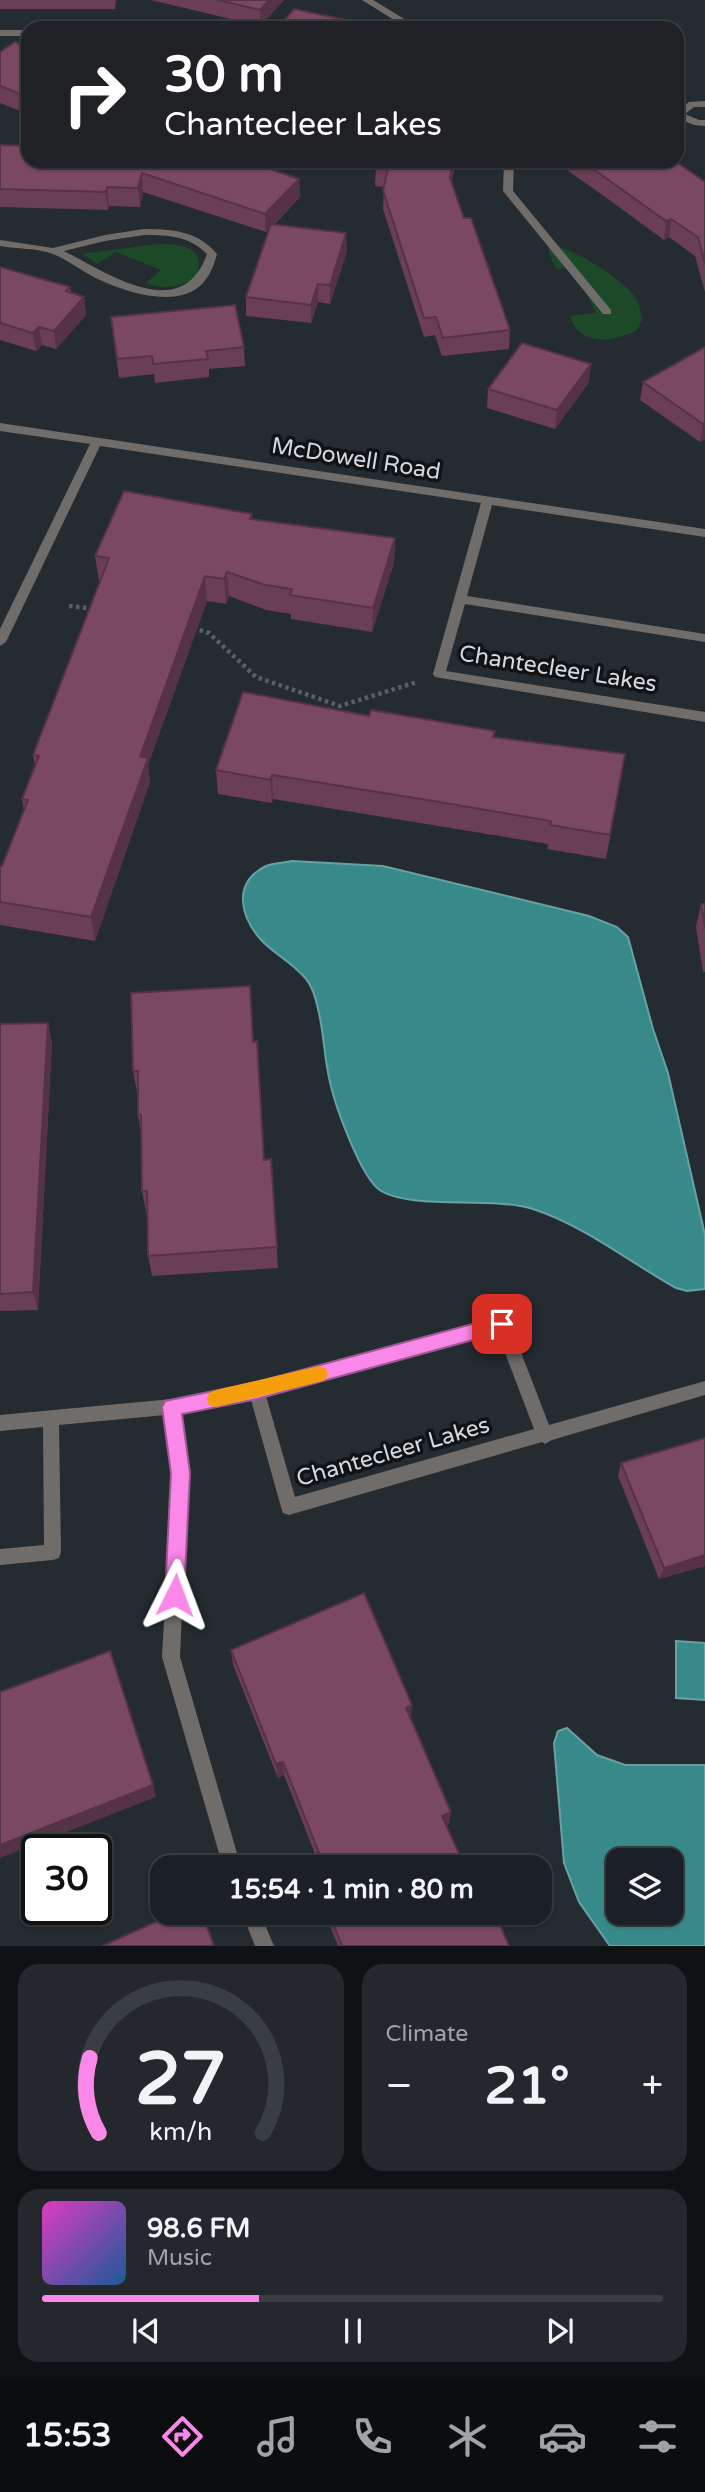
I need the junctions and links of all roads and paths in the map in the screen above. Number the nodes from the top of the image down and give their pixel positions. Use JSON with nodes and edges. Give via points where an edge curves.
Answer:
{"nodes":[{"id":1,"x":367,"y":0,"type":"edge"},
{"id":2,"x":402,"y":21,"type":"edge"},
{"id":3,"x":0,"y":33,"type":"edge"},
{"id":4,"x":21,"y":33,"type":"edge"},
{"id":5,"x":705,"y":104,"type":"edge"},
{"id":6,"x":684,"y":110,"type":"edge"},
{"id":7,"x":684,"y":117,"type":"edge"},
{"id":8,"x":705,"y":123,"type":"edge"},
{"id":9,"x":509,"y":168,"type":"edge"},
{"id":10,"x":0,"y":243,"type":"edge"},
{"id":11,"x":53,"y":251,"type":"junction"},
{"id":12,"x":607,"y":312,"type":"dead end"},
{"id":13,"x":0,"y":427,"type":"edge"},
{"id":14,"x":97,"y":441,"type":"junction"},
{"id":15,"x":488,"y":500,"type":"junction"},
{"id":16,"x":705,"y":533,"type":"edge"},
{"id":17,"x":460,"y":599,"type":"junction"},
{"id":18,"x":69,"y":606,"type":"dead end"},
{"id":19,"x":108,"y":611,"type":"edge"},
{"id":20,"x":184,"y":625,"type":"edge"},
{"id":21,"x":705,"y":638,"type":"edge"},
{"id":22,"x":0,"y":642,"type":"edge"},
{"id":23,"x":439,"y":674,"type":"junction"},
{"id":24,"x":705,"y":718,"type":"edge"},
{"id":25,"x":705,"y":1388,"type":"edge"},
{"id":26,"x":257,"y":1391,"type":"junction"},
{"id":27,"x":172,"y":1407,"type":"junction"},
{"id":28,"x":51,"y":1418,"type":"junction"},
{"id":29,"x":0,"y":1423,"type":"edge"},
{"id":30,"x":545,"y":1436,"type":"junction"},
{"id":31,"x":0,"y":1557,"type":"edge"},
{"id":32,"x":229,"y":1855,"type":"edge"},
{"id":33,"x":256,"y":1925,"type":"edge"},
{"id":34,"x":265,"y":1946,"type":"edge"}],
"edges":[{"from":1,"to":2,"type":"street"},
{"from":3,"to":4,"type":"street"},
{"from":5,"to":6,"type":"street"},
{"from":7,"to":8,"type":"street"},
{"from":9,"to":12,"type":"street","via":[[508,191]]},
{"from":10,"to":11,"type":"street"},
{"from":11,"to":11,"type":"street","via":[[110,281],[151,292],[195,287],[209,272],[212,254],[196,240],[168,233],[126,234]]},
{"from":13,"to":14,"type":"street","name":"McDowell Road"},
{"from":14,"to":15,"type":"street","name":"McDowell Road"},
{"from":14,"to":22,"type":"street"},
{"from":15,"to":16,"type":"street","name":"McDowell Road"},
{"from":15,"to":17,"type":"street","name":"Chantecleer Lakes"},
{"from":17,"to":21,"type":"street"},
{"from":17,"to":23,"type":"street","name":"Chantecleer Lakes"},
{"from":18,"to":19,"type":"path"},
{"from":20,"to":23,"type":"path","via":[[209,633],[256,677],[340,706]]},
{"from":23,"to":24,"type":"street","name":"Chantecleer Lakes"},
{"from":25,"to":30,"type":"street","name":"Chantecleer Lakes"},
{"from":26,"to":27,"type":"street"},
{"from":26,"to":30,"type":"street","via":[[502,1324]]},
{"from":26,"to":30,"type":"street","name":"Chantecleer Lakes","via":[[289,1507]]},
{"from":27,"to":28,"type":"street"},
{"from":27,"to":32,"type":"street","via":[[180,1473],[171,1657]]},
{"from":28,"to":29,"type":"street"},
{"from":28,"to":31,"type":"street","via":[[52,1552]]},
{"from":33,"to":34,"type":"street"}]}
